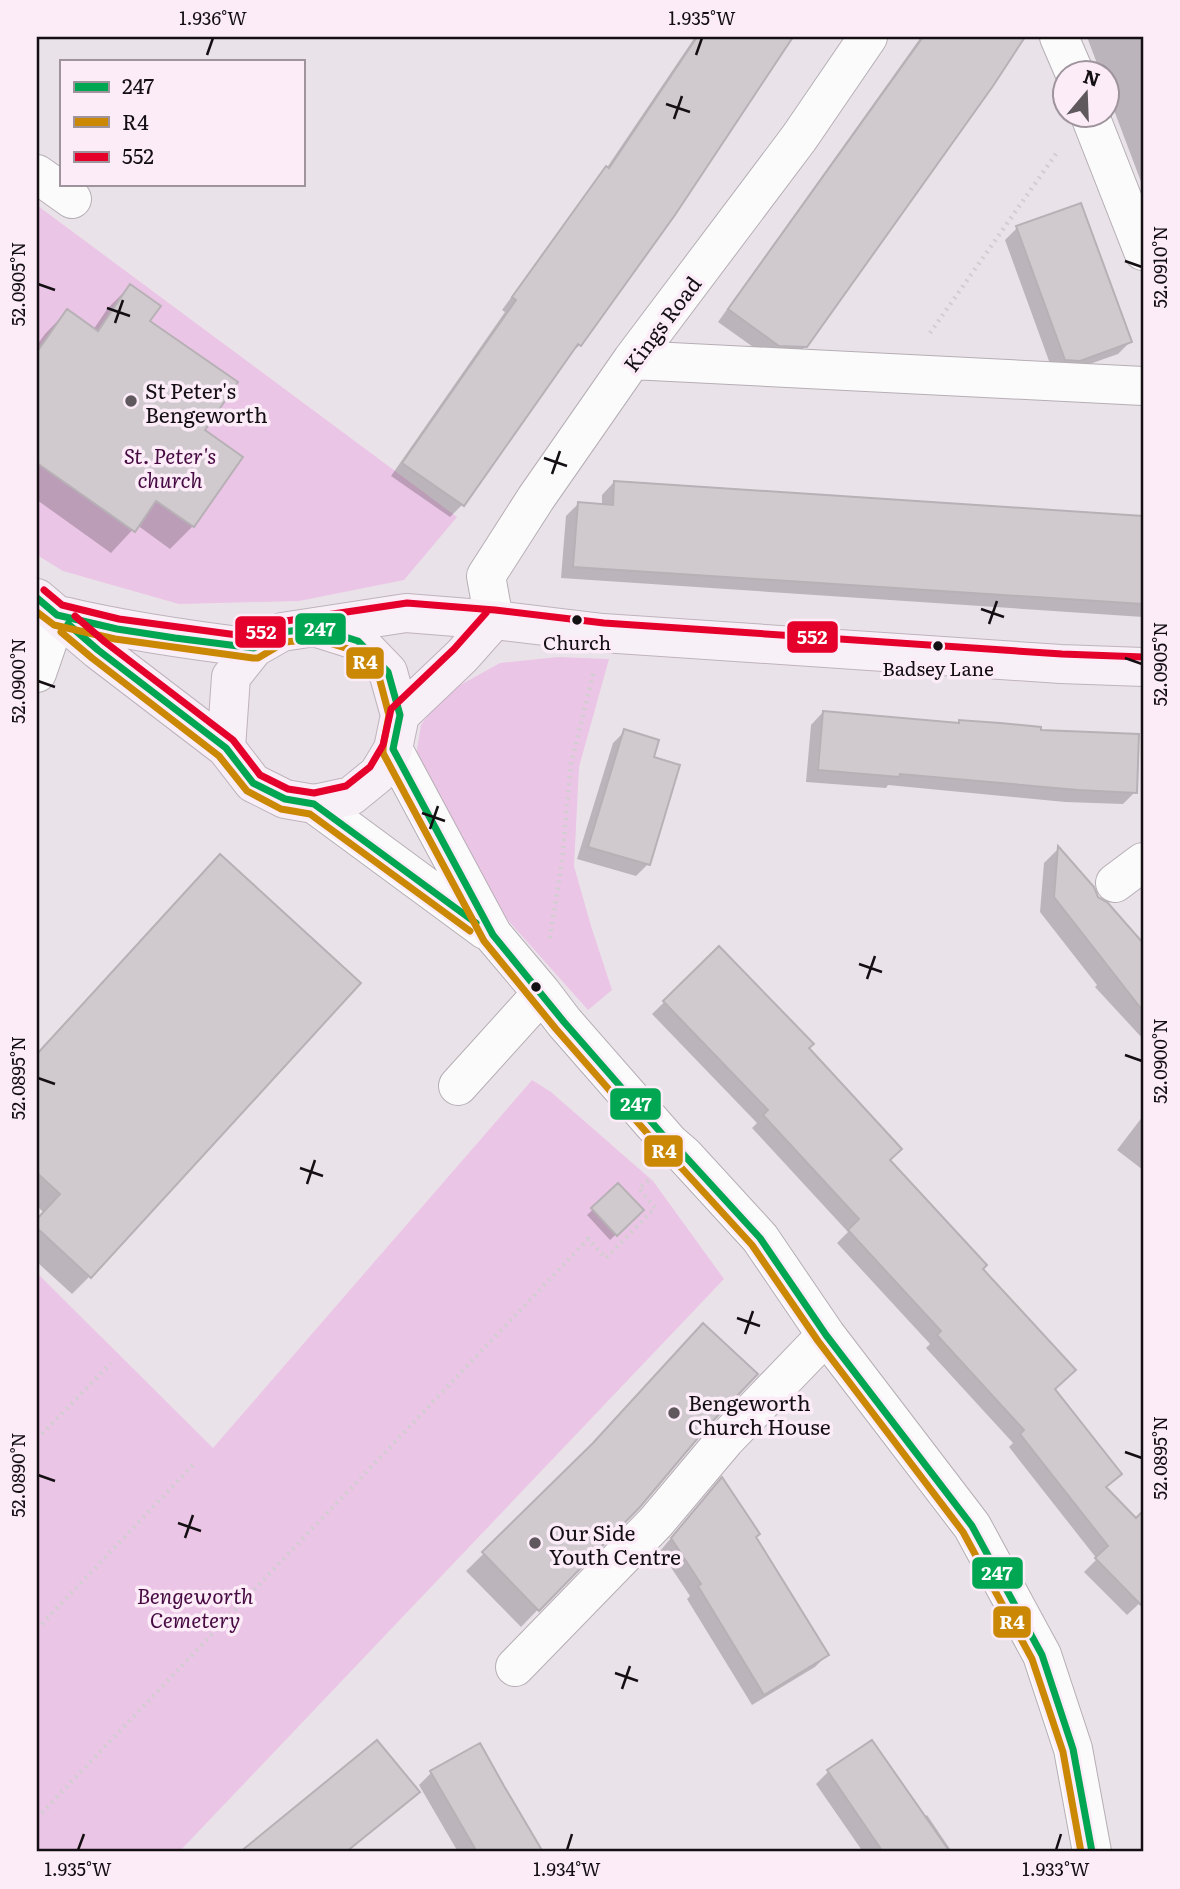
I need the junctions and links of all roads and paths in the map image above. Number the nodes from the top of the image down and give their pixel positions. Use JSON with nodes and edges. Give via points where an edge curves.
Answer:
{"nodes":[{"id":1,"x":868,"y":37,"type":"edge"},
{"id":2,"x":1059,"y":37,"type":"edge"},
{"id":3,"x":1068,"y":60,"type":"edge"},
{"id":4,"x":1096,"y":130,"type":"edge"},
{"id":5,"x":1059,"y":149,"type":"dead end"},
{"id":6,"x":37,"y":174,"type":"edge"},
{"id":7,"x":72,"y":199,"type":"dead end"},
{"id":8,"x":1142,"y":242,"type":"edge"},
{"id":9,"x":632,"y":360,"type":"junction"},
{"id":10,"x":902,"y":373,"type":"junction"},
{"id":11,"x":1143,"y":386,"type":"edge"},
{"id":12,"x":47,"y":606,"type":"edge"},
{"id":13,"x":494,"y":620,"type":"junction"},
{"id":14,"x":317,"y":628,"type":"junction"},
{"id":15,"x":603,"y":633,"type":"junction"},
{"id":16,"x":254,"y":648,"type":"junction"},
{"id":17,"x":1143,"y":667,"type":"edge"},
{"id":18,"x":37,"y":673,"type":"edge"},
{"id":19,"x":397,"y":732,"type":"junction"},
{"id":20,"x":226,"y":748,"type":"junction"},
{"id":21,"x":314,"y":804,"type":"junction"},
{"id":22,"x":493,"y":935,"type":"junction"},
{"id":23,"x":542,"y":993,"type":"junction"},
{"id":24,"x":458,"y":1086,"type":"dead end"},
{"id":25,"x":684,"y":1155,"type":"junction"},
{"id":26,"x":825,"y":1335,"type":"junction"},
{"id":27,"x":111,"y":1363,"type":"dead end"},
{"id":28,"x":37,"y":1439,"type":"edge"},
{"id":29,"x":193,"y":1465,"type":"dead end"},
{"id":30,"x":37,"y":1629,"type":"edge"},
{"id":31,"x":515,"y":1667,"type":"dead end"},
{"id":32,"x":37,"y":1818,"type":"edge"},
{"id":33,"x":1092,"y":1852,"type":"edge"}],
"edges":[{"from":1,"to":9,"type":"street","name":"Kings Road","via":[[799,138]]},
{"from":2,"to":3,"type":"street"},
{"from":4,"to":8,"type":"street"},
{"from":5,"to":10,"type":"path"},
{"from":6,"to":7,"type":"street"},
{"from":9,"to":10,"type":"street"},
{"from":9,"to":13,"type":"street","name":"Kings Road","via":[[486,576]]},
{"from":10,"to":11,"type":"street"},
{"from":12,"to":16,"type":"main road","via":[[117,629]]},
{"from":12,"to":18,"type":"street"},
{"from":12,"to":20,"type":"main road"},
{"from":13,"to":14,"type":"main road","via":[[406,613]]},
{"from":13,"to":15,"type":"main road"},
{"from":13,"to":19,"type":"main road"},
{"from":14,"to":16,"type":"main road","via":[[282,632]]},
{"from":14,"to":19,"type":"main road","via":[[358,641],[388,672]]},
{"from":15,"to":17,"type":"main road"},
{"from":15,"to":23,"type":"path","via":[[571,764]]},
{"from":16,"to":20,"type":"main road","via":[[231,677]]},
{"from":19,"to":21,"type":"main road","via":[[379,774],[351,796]]},
{"from":19,"to":22,"type":"street"},
{"from":20,"to":21,"type":"main road","via":[[253,783],[285,799]]},
{"from":21,"to":22,"type":"street"},
{"from":22,"to":23,"type":"street"},
{"from":23,"to":24,"type":"street"},
{"from":23,"to":25,"type":"street"},
{"from":25,"to":26,"type":"street","via":[[760,1238]]},
{"from":25,"to":32,"type":"path","via":[[639,1188],[655,1208],[636,1228],[606,1258],[588,1238]]},
{"from":26,"to":31,"type":"street","via":[[725,1440],[656,1522]]},
{"from":26,"to":33,"type":"street","via":[[972,1526],[1042,1655],[1073,1749]]},
{"from":27,"to":28,"type":"path"},
{"from":29,"to":30,"type":"path"}]}
